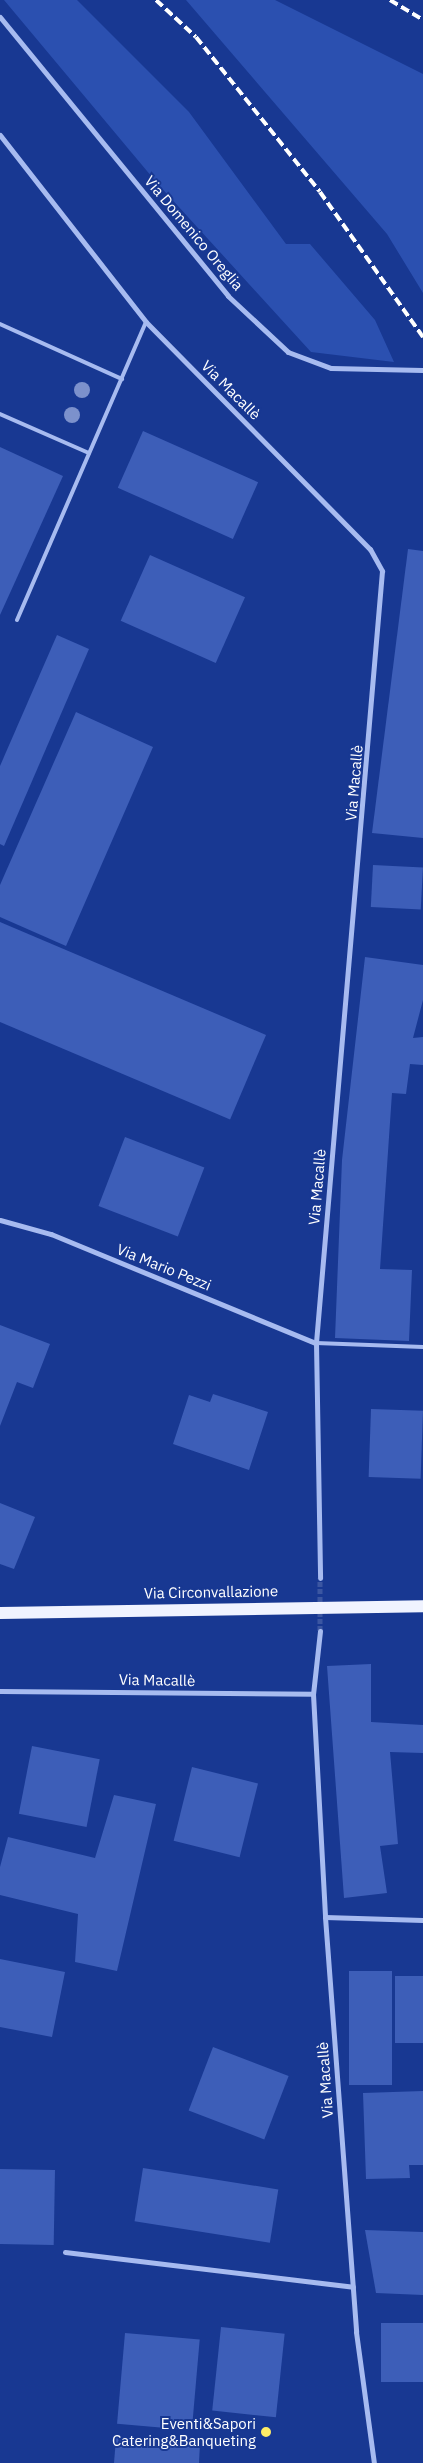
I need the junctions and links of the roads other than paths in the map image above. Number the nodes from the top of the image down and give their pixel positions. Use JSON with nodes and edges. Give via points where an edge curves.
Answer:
{"nodes":[{"id":1,"x":0,"y":17,"type":"edge"},
{"id":2,"x":0,"y":134,"type":"edge"},
{"id":3,"x":146,"y":322,"type":"junction"},
{"id":4,"x":0,"y":324,"type":"edge"},
{"id":5,"x":423,"y":370,"type":"edge"},
{"id":6,"x":122,"y":379,"type":"junction"},
{"id":7,"x":0,"y":414,"type":"edge"},
{"id":8,"x":89,"y":453,"type":"junction"},
{"id":9,"x":17,"y":620,"type":"dead end"},
{"id":10,"x":0,"y":1220,"type":"edge"},
{"id":11,"x":316,"y":1343,"type":"junction"},
{"id":12,"x":423,"y":1346,"type":"edge"},
{"id":13,"x":320,"y":1578,"type":"tunnel mouth"},
{"id":14,"x":423,"y":1606,"type":"edge"},
{"id":15,"x":0,"y":1613,"type":"edge"},
{"id":16,"x":320,"y":1631,"type":"tunnel mouth"},
{"id":17,"x":0,"y":1691,"type":"edge"},
{"id":18,"x":313,"y":1694,"type":"junction"},
{"id":19,"x":325,"y":1917,"type":"junction"},
{"id":20,"x":423,"y":1920,"type":"edge"},
{"id":21,"x":65,"y":2252,"type":"dead end"},
{"id":22,"x":353,"y":2287,"type":"junction"},
{"id":23,"x":374,"y":2463,"type":"edge"}],
"edges":[{"from":1,"to":5,"type":"street","name":"Via Domenico Oreglia","via":[[228,296],[279,344],[331,368],[393,372]]},
{"from":2,"to":3,"type":"street","name":"Via Macallè"},
{"from":3,"to":6,"type":"lane"},
{"from":3,"to":11,"type":"street","name":"Via Macallè","via":[[370,549],[382,571]]},
{"from":4,"to":6,"type":"lane"},
{"from":6,"to":8,"type":"lane"},
{"from":7,"to":8,"type":"lane"},
{"from":8,"to":9,"type":"lane"},
{"from":10,"to":11,"type":"street","name":"Via Mario Pezzi","via":[[51,1234]]},
{"from":11,"to":12,"type":"lane"},
{"from":11,"to":13,"type":"street","name":"Via Macallè"},
{"from":14,"to":15,"type":"main road","name":"Via Circonvallazione"},
{"from":16,"to":18,"type":"street","name":"Via Macallè"},
{"from":17,"to":18,"type":"street","name":"Via Macallè"},
{"from":18,"to":19,"type":"street","name":"Via Macallè"},
{"from":19,"to":20,"type":"street"},
{"from":19,"to":22,"type":"street","name":"Via Macallè"},
{"from":21,"to":22,"type":"street"},
{"from":22,"to":23,"type":"street","name":"Via Macallè"}]}
